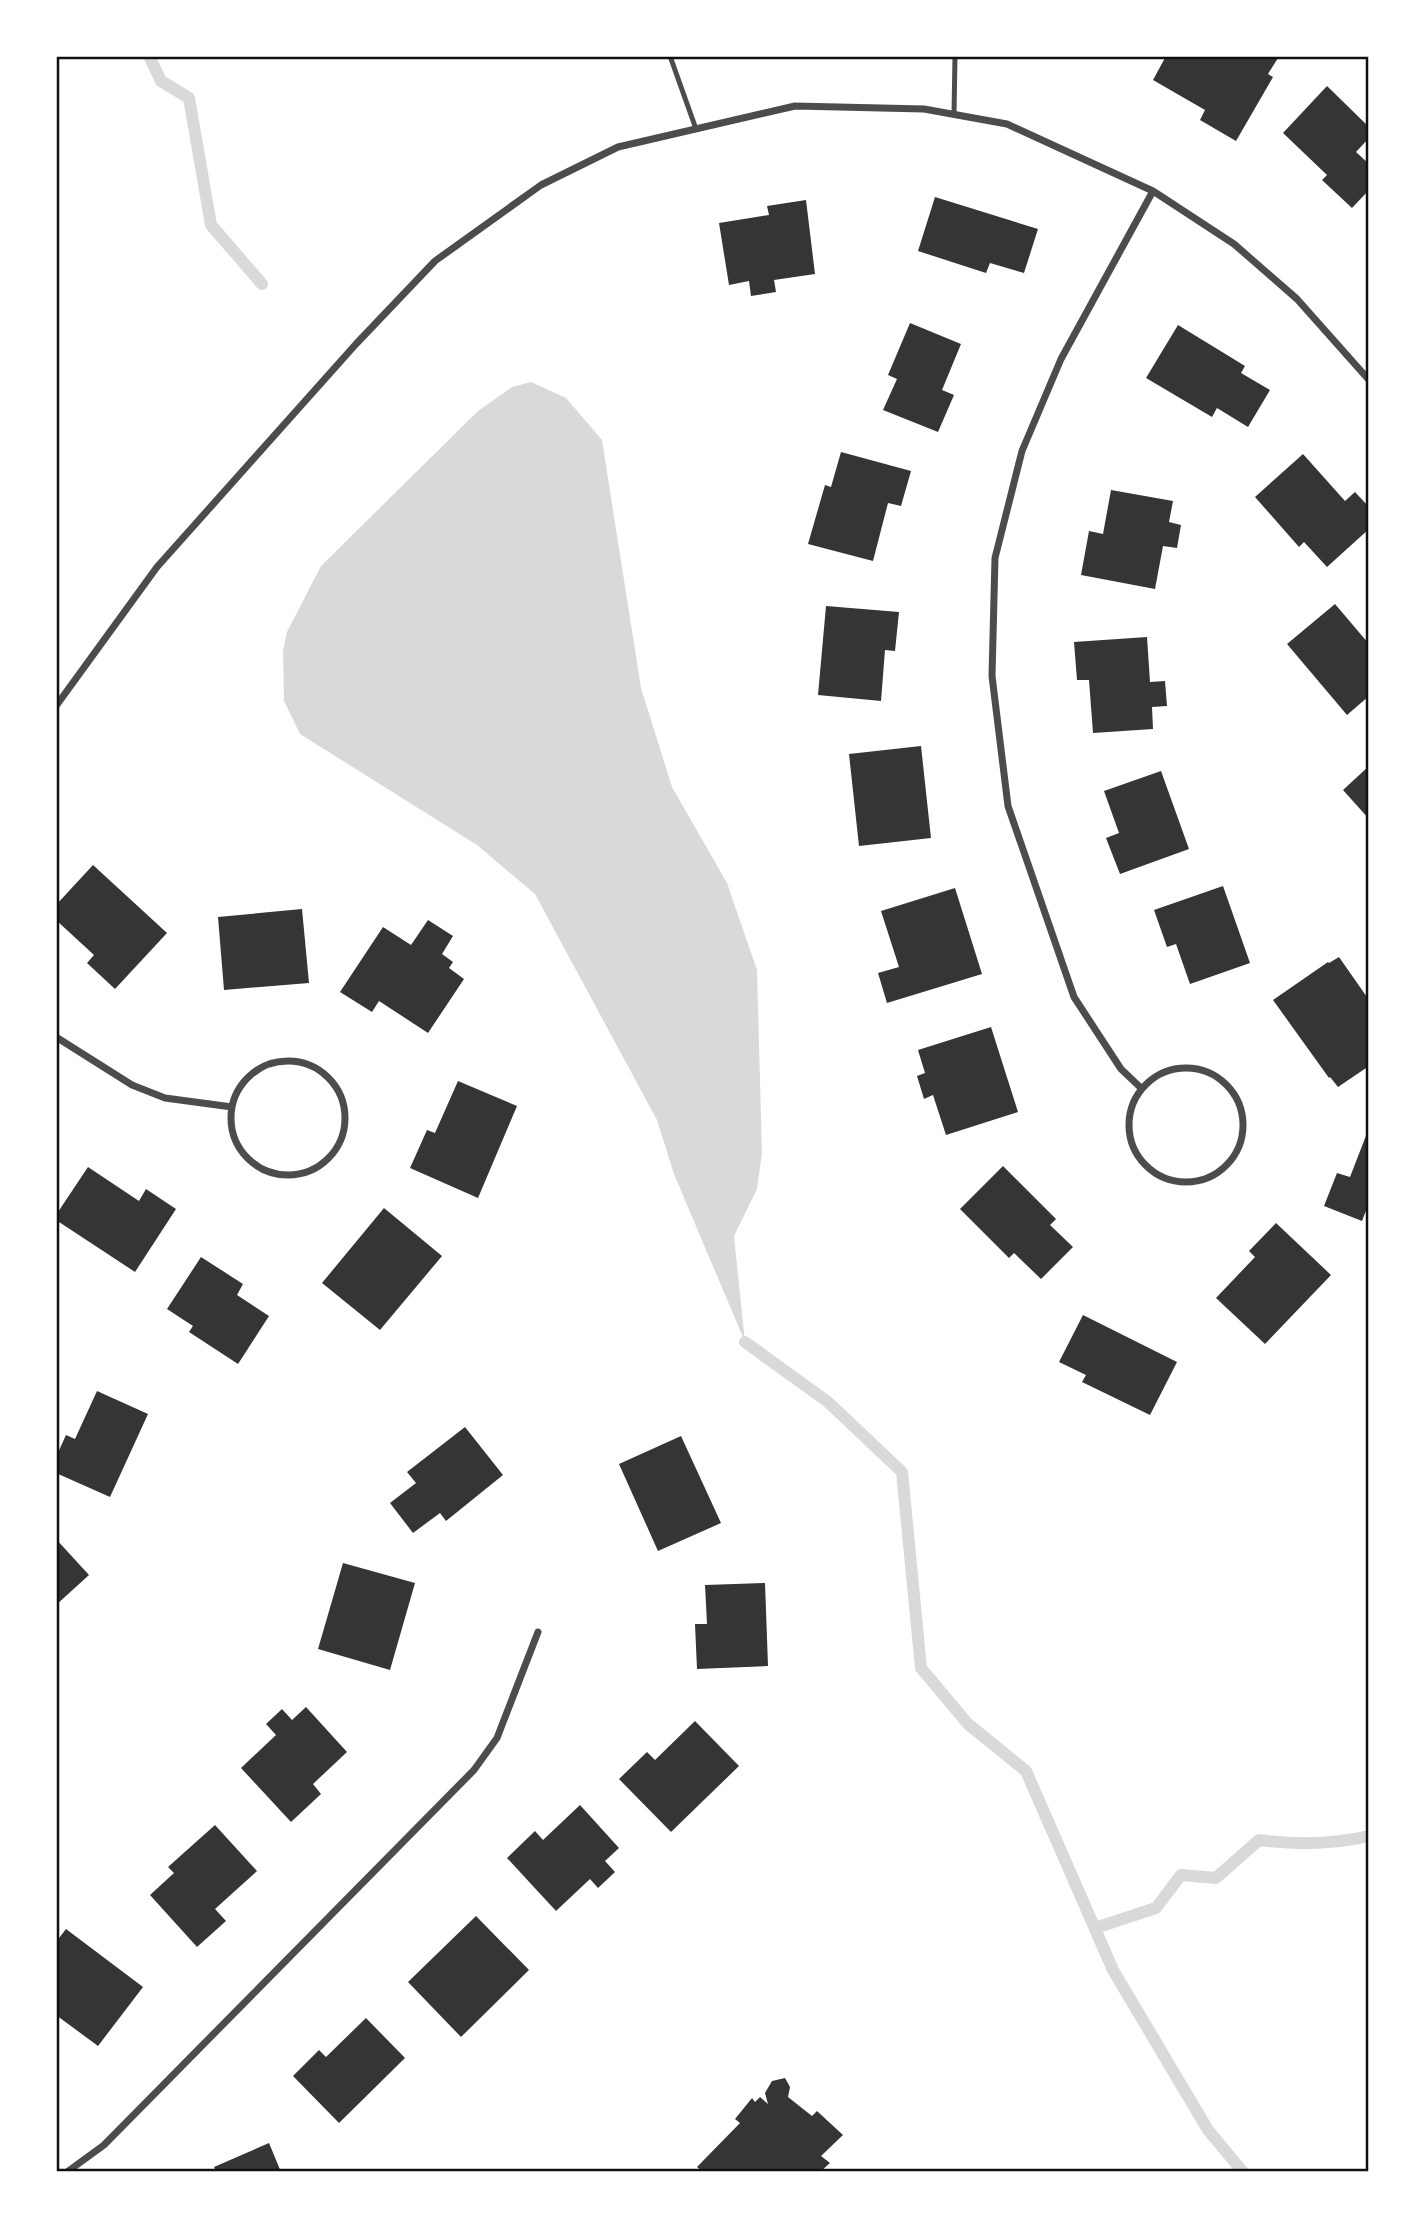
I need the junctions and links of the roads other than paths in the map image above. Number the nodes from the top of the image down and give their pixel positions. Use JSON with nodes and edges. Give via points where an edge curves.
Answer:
{"nodes":[{"id":1,"x":670,"y":56,"type":"edge"},
{"id":2,"x":955,"y":56,"type":"edge"},
{"id":3,"x":954,"y":114,"type":"junction"},
{"id":4,"x":696,"y":129,"type":"junction"},
{"id":5,"x":1153,"y":191,"type":"junction"},
{"id":6,"x":1369,"y":380,"type":"edge"},
{"id":7,"x":56,"y":706,"type":"edge"},
{"id":8,"x":56,"y":1037,"type":"edge"},
{"id":9,"x":1142,"y":1088,"type":"junction"},
{"id":10,"x":232,"y":1107,"type":"junction"},
{"id":11,"x":538,"y":1632,"type":"dead end"},
{"id":12,"x":67,"y":2172,"type":"edge"}],
"edges":[{"from":1,"to":4,"type":"lane"},
{"from":2,"to":3,"type":"lane"},
{"from":3,"to":4,"type":"street","via":[[794,106]]},
{"from":3,"to":5,"type":"street","via":[[1007,124]]},
{"from":4,"to":7,"type":"street","via":[[618,147],[541,185],[435,261],[157,567]]},
{"from":5,"to":6,"type":"street","via":[[1234,244],[1297,299]]},
{"from":5,"to":9,"type":"street","via":[[1061,359],[1021,451],[995,558],[992,676],[1008,806],[1074,997],[1121,1069]]},
{"from":8,"to":10,"type":"street","via":[[132,1085],[166,1098]]},
{"from":9,"to":9,"type":"street","via":[[1128,1125],[1131,1144],[1155,1174],[1173,1182],[1192,1182],[1212,1177],[1227,1165],[1238,1150],[1243,1114],[1225,1082],[1191,1067],[1156,1076]]},
{"from":10,"to":10,"type":"street","via":[[231,1125],[246,1158],[278,1175],[314,1170],[330,1158],[346,1125],[345,1105],[337,1087],[307,1063],[269,1064],[239,1089]]},
{"from":11,"to":12,"type":"street","via":[[497,1738],[474,1770],[104,2145]]}]}
